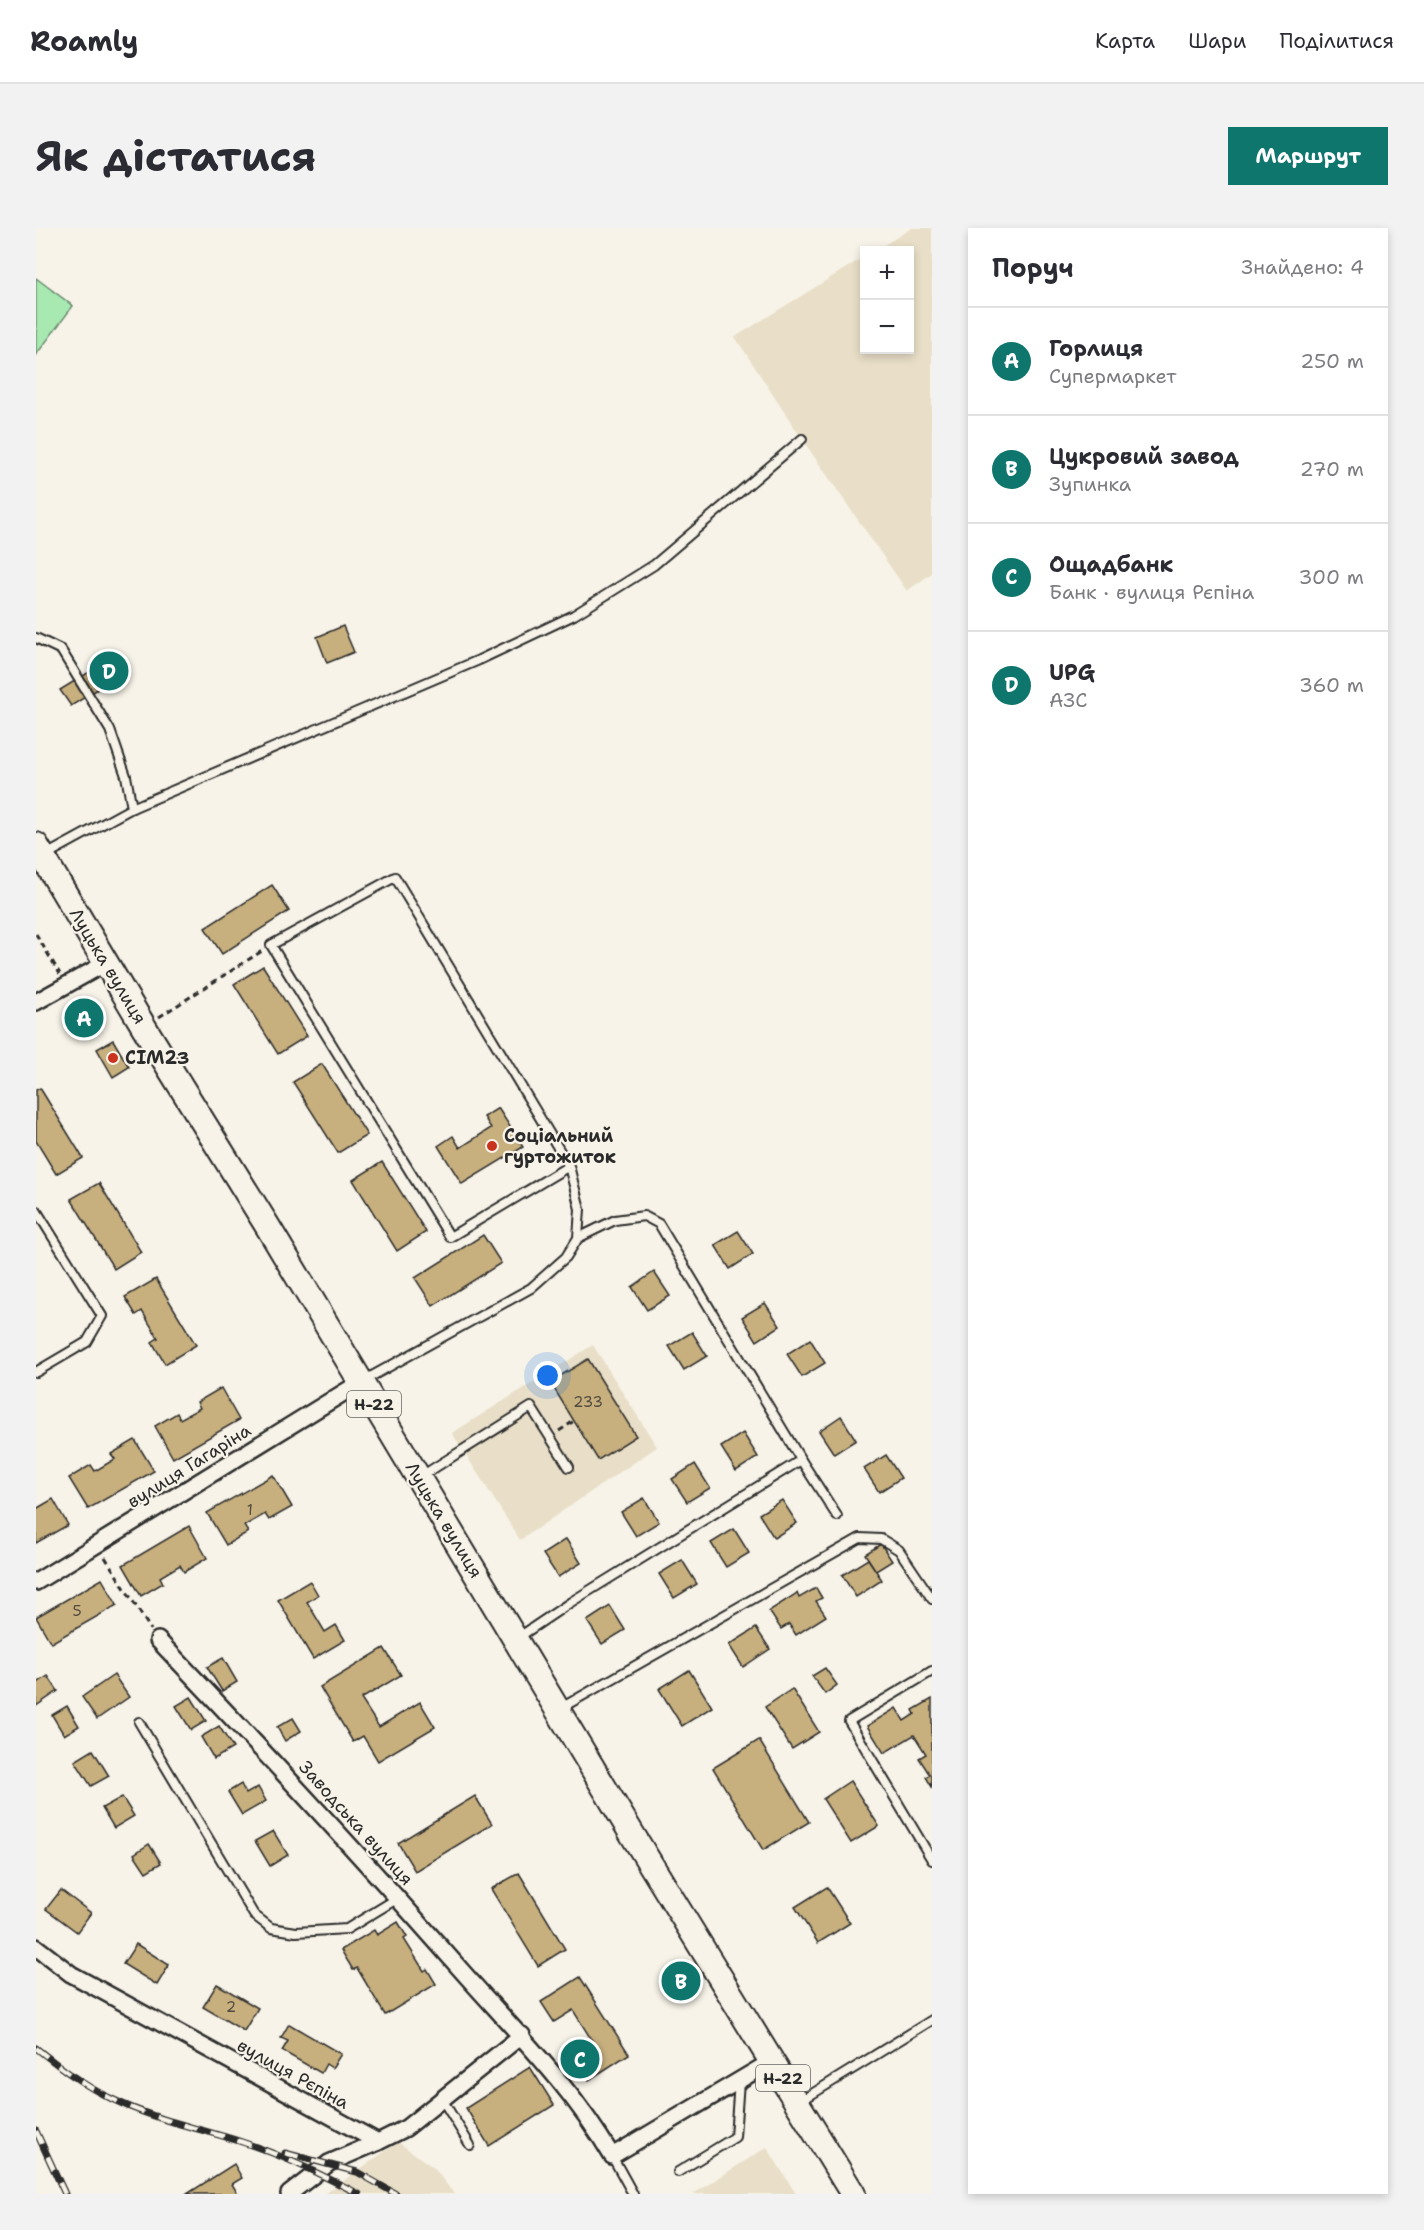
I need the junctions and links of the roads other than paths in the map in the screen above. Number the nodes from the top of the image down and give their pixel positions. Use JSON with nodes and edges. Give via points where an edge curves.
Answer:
{"nodes":[{"id":1,"x":802,"y":439,"type":"dead end"},
{"id":2,"x":36,"y":638,"type":"edge"},
{"id":3,"x":132,"y":808,"type":"junction"},
{"id":4,"x":40,"y":851,"type":"edge"},
{"id":5,"x":106,"y":963,"type":"junction"},
{"id":6,"x":36,"y":1002,"type":"edge"},
{"id":7,"x":569,"y":1166,"type":"junction"},
{"id":8,"x":36,"y":1210,"type":"edge"},
{"id":9,"x":578,"y":1238,"type":"junction"},
{"id":10,"x":36,"y":1372,"type":"edge"},
{"id":11,"x":362,"y":1382,"type":"junction"},
{"id":12,"x":801,"y":1460,"type":"junction"},
{"id":13,"x":569,"y":1467,"type":"dead end"},
{"id":14,"x":418,"y":1477,"type":"junction"},
{"id":15,"x":837,"y":1516,"type":"dead end"},
{"id":16,"x":36,"y":1582,"type":"edge"},
{"id":17,"x":932,"y":1599,"type":"edge"},
{"id":18,"x":158,"y":1640,"type":"road end"},
{"id":19,"x":515,"y":1640,"type":"junction"},
{"id":20,"x":932,"y":1671,"type":"edge"},
{"id":21,"x":558,"y":1710,"type":"junction"},
{"id":22,"x":139,"y":1722,"type":"dead end"},
{"id":23,"x":932,"y":1860,"type":"edge"},
{"id":24,"x":398,"y":1898,"type":"junction"},
{"id":25,"x":36,"y":1947,"type":"edge"},
{"id":26,"x":932,"y":2020,"type":"edge"},
{"id":27,"x":522,"y":2035,"type":"junction"},
{"id":28,"x":772,"y":2061,"type":"junction"},
{"id":29,"x":739,"y":2081,"type":"junction"},
{"id":30,"x":442,"y":2099,"type":"junction"},
{"id":31,"x":798,"y":2102,"type":"junction"},
{"id":32,"x":378,"y":2142,"type":"junction"},
{"id":33,"x":470,"y":2145,"type":"dead end"},
{"id":34,"x":612,"y":2156,"type":"junction"},
{"id":35,"x":678,"y":2172,"type":"dead end"},
{"id":36,"x":289,"y":2194,"type":"edge"},
{"id":37,"x":633,"y":2194,"type":"edge"},
{"id":38,"x":853,"y":2194,"type":"edge"}],
"edges":[{"from":1,"to":3,"type":"lane","via":[[654,565],[574,615],[468,665]]},
{"from":2,"to":3,"type":"lane","via":[[61,650],[110,730]]},
{"from":3,"to":4,"type":"lane"},
{"from":4,"to":5,"type":"main road","name":"Луцька вулиця","number":"Н-22"},
{"from":5,"to":6,"type":"street"},
{"from":5,"to":11,"type":"main road","name":"Луцька вулиця","number":"Н-22"},
{"from":7,"to":7,"type":"lane","via":[[395,877],[271,945],[450,1237]]},
{"from":7,"to":9,"type":"lane","via":[[580,1209]]},
{"from":8,"to":10,"type":"lane","via":[[102,1316],[87,1342]]},
{"from":9,"to":11,"type":"lane","via":[[566,1257],[531,1288]]},
{"from":9,"to":12,"type":"lane","via":[[615,1220],[644,1216],[659,1224]]},
{"from":11,"to":14,"type":"main road","name":"Луцька вулиця","number":"Н-22"},
{"from":11,"to":16,"type":"street","name":"вулиця Гагаріна"},
{"from":12,"to":15,"type":"lane"},
{"from":12,"to":19,"type":"lane"},
{"from":13,"to":14,"type":"lane","via":[[531,1407]]},
{"from":14,"to":19,"type":"main road","name":"Луцька вулиця","number":"Н-22"},
{"from":17,"to":21,"type":"lane","via":[[899,1550],[881,1539],[860,1538]]},
{"from":18,"to":24,"type":"street","name":"Заводська вулиця"},
{"from":19,"to":21,"type":"main road","name":"Луцька вулиця","number":"Н-22"},
{"from":20,"to":23,"type":"lane","via":[[849,1721]]},
{"from":21,"to":28,"type":"main road","name":"Луцька вулиця","number":"Н-22"},
{"from":22,"to":24,"type":"lane","via":[[254,1915],[271,1928],[296,1932],[347,1929]]},
{"from":24,"to":27,"type":"street","name":"Заводська вулиця"},
{"from":25,"to":32,"type":"street","name":"вулиця Рєпіна","via":[[71,1974]]},
{"from":26,"to":31,"type":"lane"},
{"from":27,"to":30,"type":"street"},
{"from":27,"to":34,"type":"street","name":"Заводська вулиця","via":[[572,2094]]},
{"from":28,"to":29,"type":"street"},
{"from":28,"to":31,"type":"main road","name":"Луцька вулиця","number":"Н-22"},
{"from":29,"to":34,"type":"street"},
{"from":29,"to":35,"type":"lane","via":[[735,2137]]},
{"from":30,"to":32,"type":"street","via":[[406,2128]]},
{"from":30,"to":33,"type":"lane"},
{"from":31,"to":38,"type":"main road","name":"Луцька вулиця","number":"Н-22"},
{"from":32,"to":36,"type":"street","via":[[329,2163]]},
{"from":34,"to":37,"type":"lane"}]}
